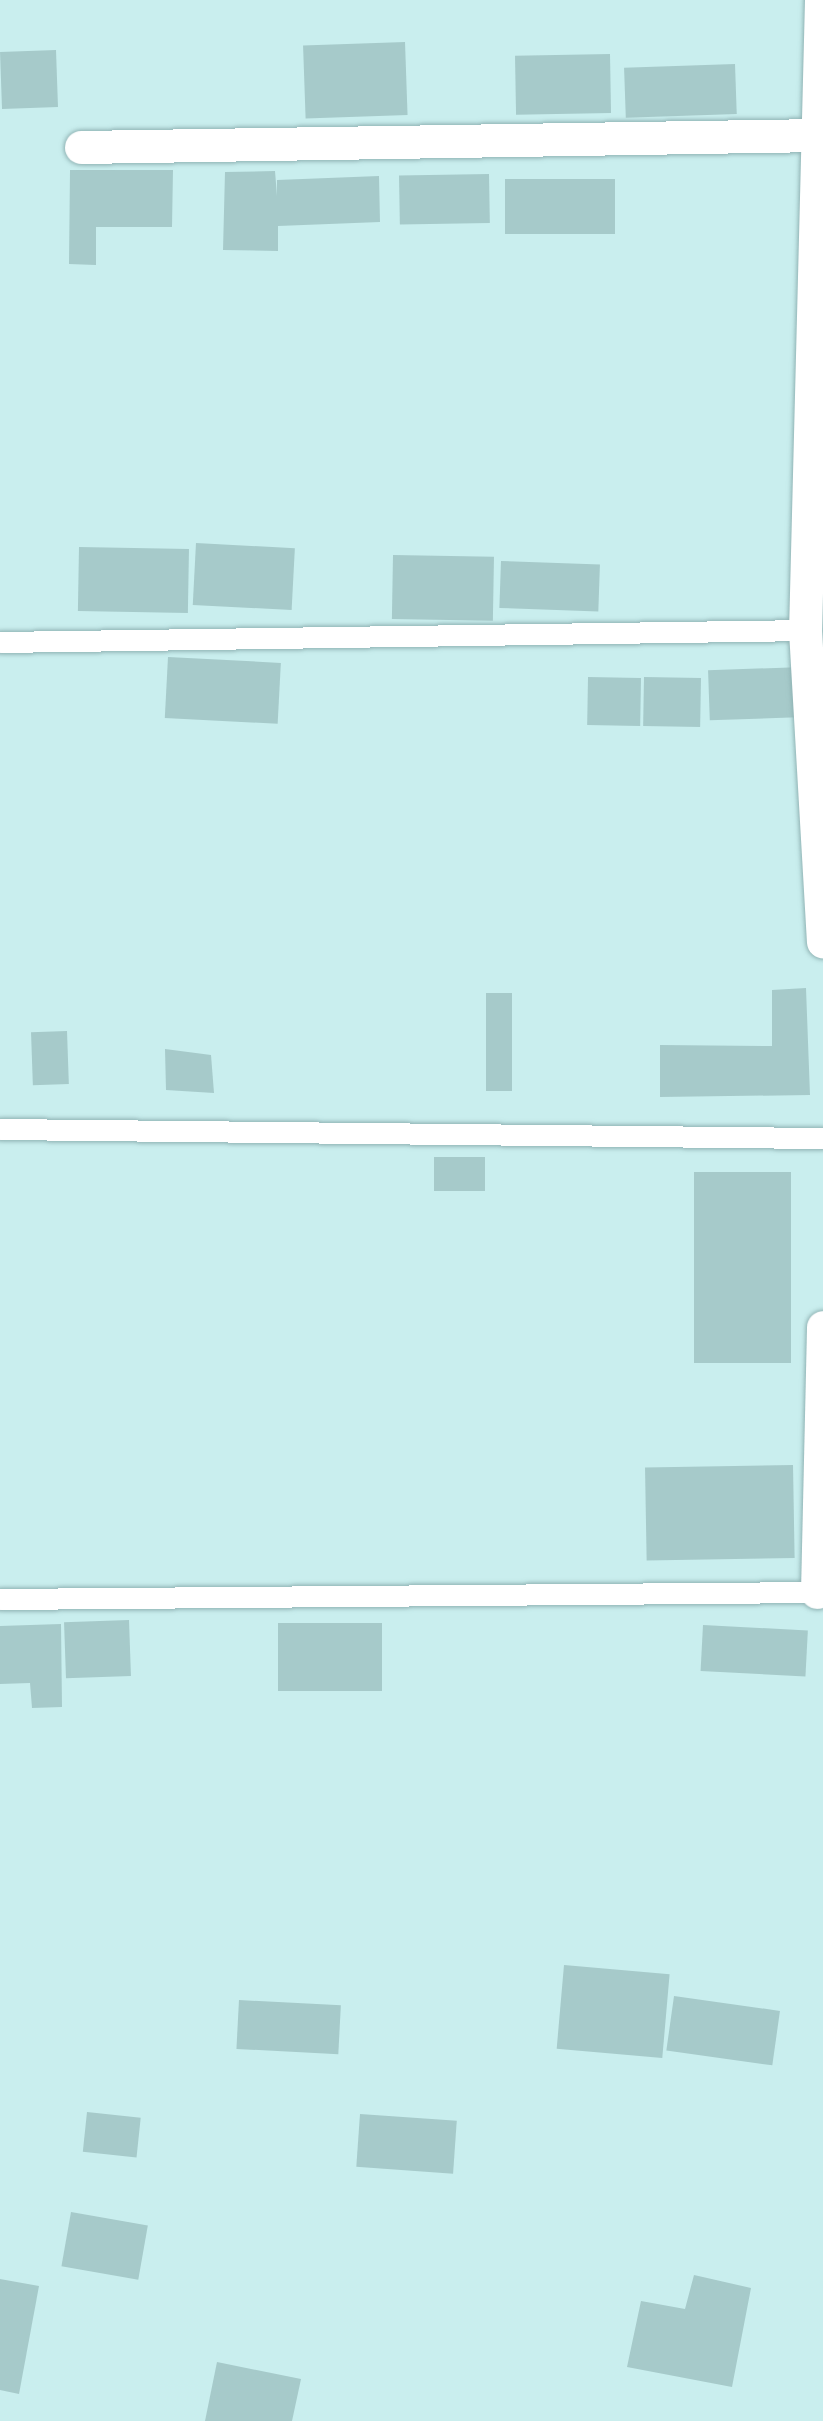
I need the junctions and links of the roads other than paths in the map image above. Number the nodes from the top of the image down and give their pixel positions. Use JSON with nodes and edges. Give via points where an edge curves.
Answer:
{"nodes":[{"id":1,"x":821,"y":0,"type":"edge"},
{"id":2,"x":820,"y":135,"type":"edge"},
{"id":3,"x":81,"y":147,"type":"dead end"},
{"id":4,"x":805,"y":630,"type":"junction"},
{"id":5,"x":0,"y":642,"type":"edge"},
{"id":6,"x":823,"y":941,"type":"edge"},
{"id":7,"x":0,"y":1129,"type":"edge"},
{"id":8,"x":823,"y":1138,"type":"edge"},
{"id":9,"x":823,"y":1327,"type":"edge"},
{"id":10,"x":817,"y":1592,"type":"joint"},
{"id":11,"x":0,"y":1599,"type":"edge"}],
"edges":[{"from":1,"to":2,"type":"street"},
{"from":2,"to":3,"type":"street"},
{"from":2,"to":4,"type":"street"},
{"from":4,"to":5,"type":"lane"},
{"from":4,"to":6,"type":"street"},
{"from":7,"to":8,"type":"lane"},
{"from":9,"to":10,"type":"street"},
{"from":10,"to":11,"type":"lane"}]}
